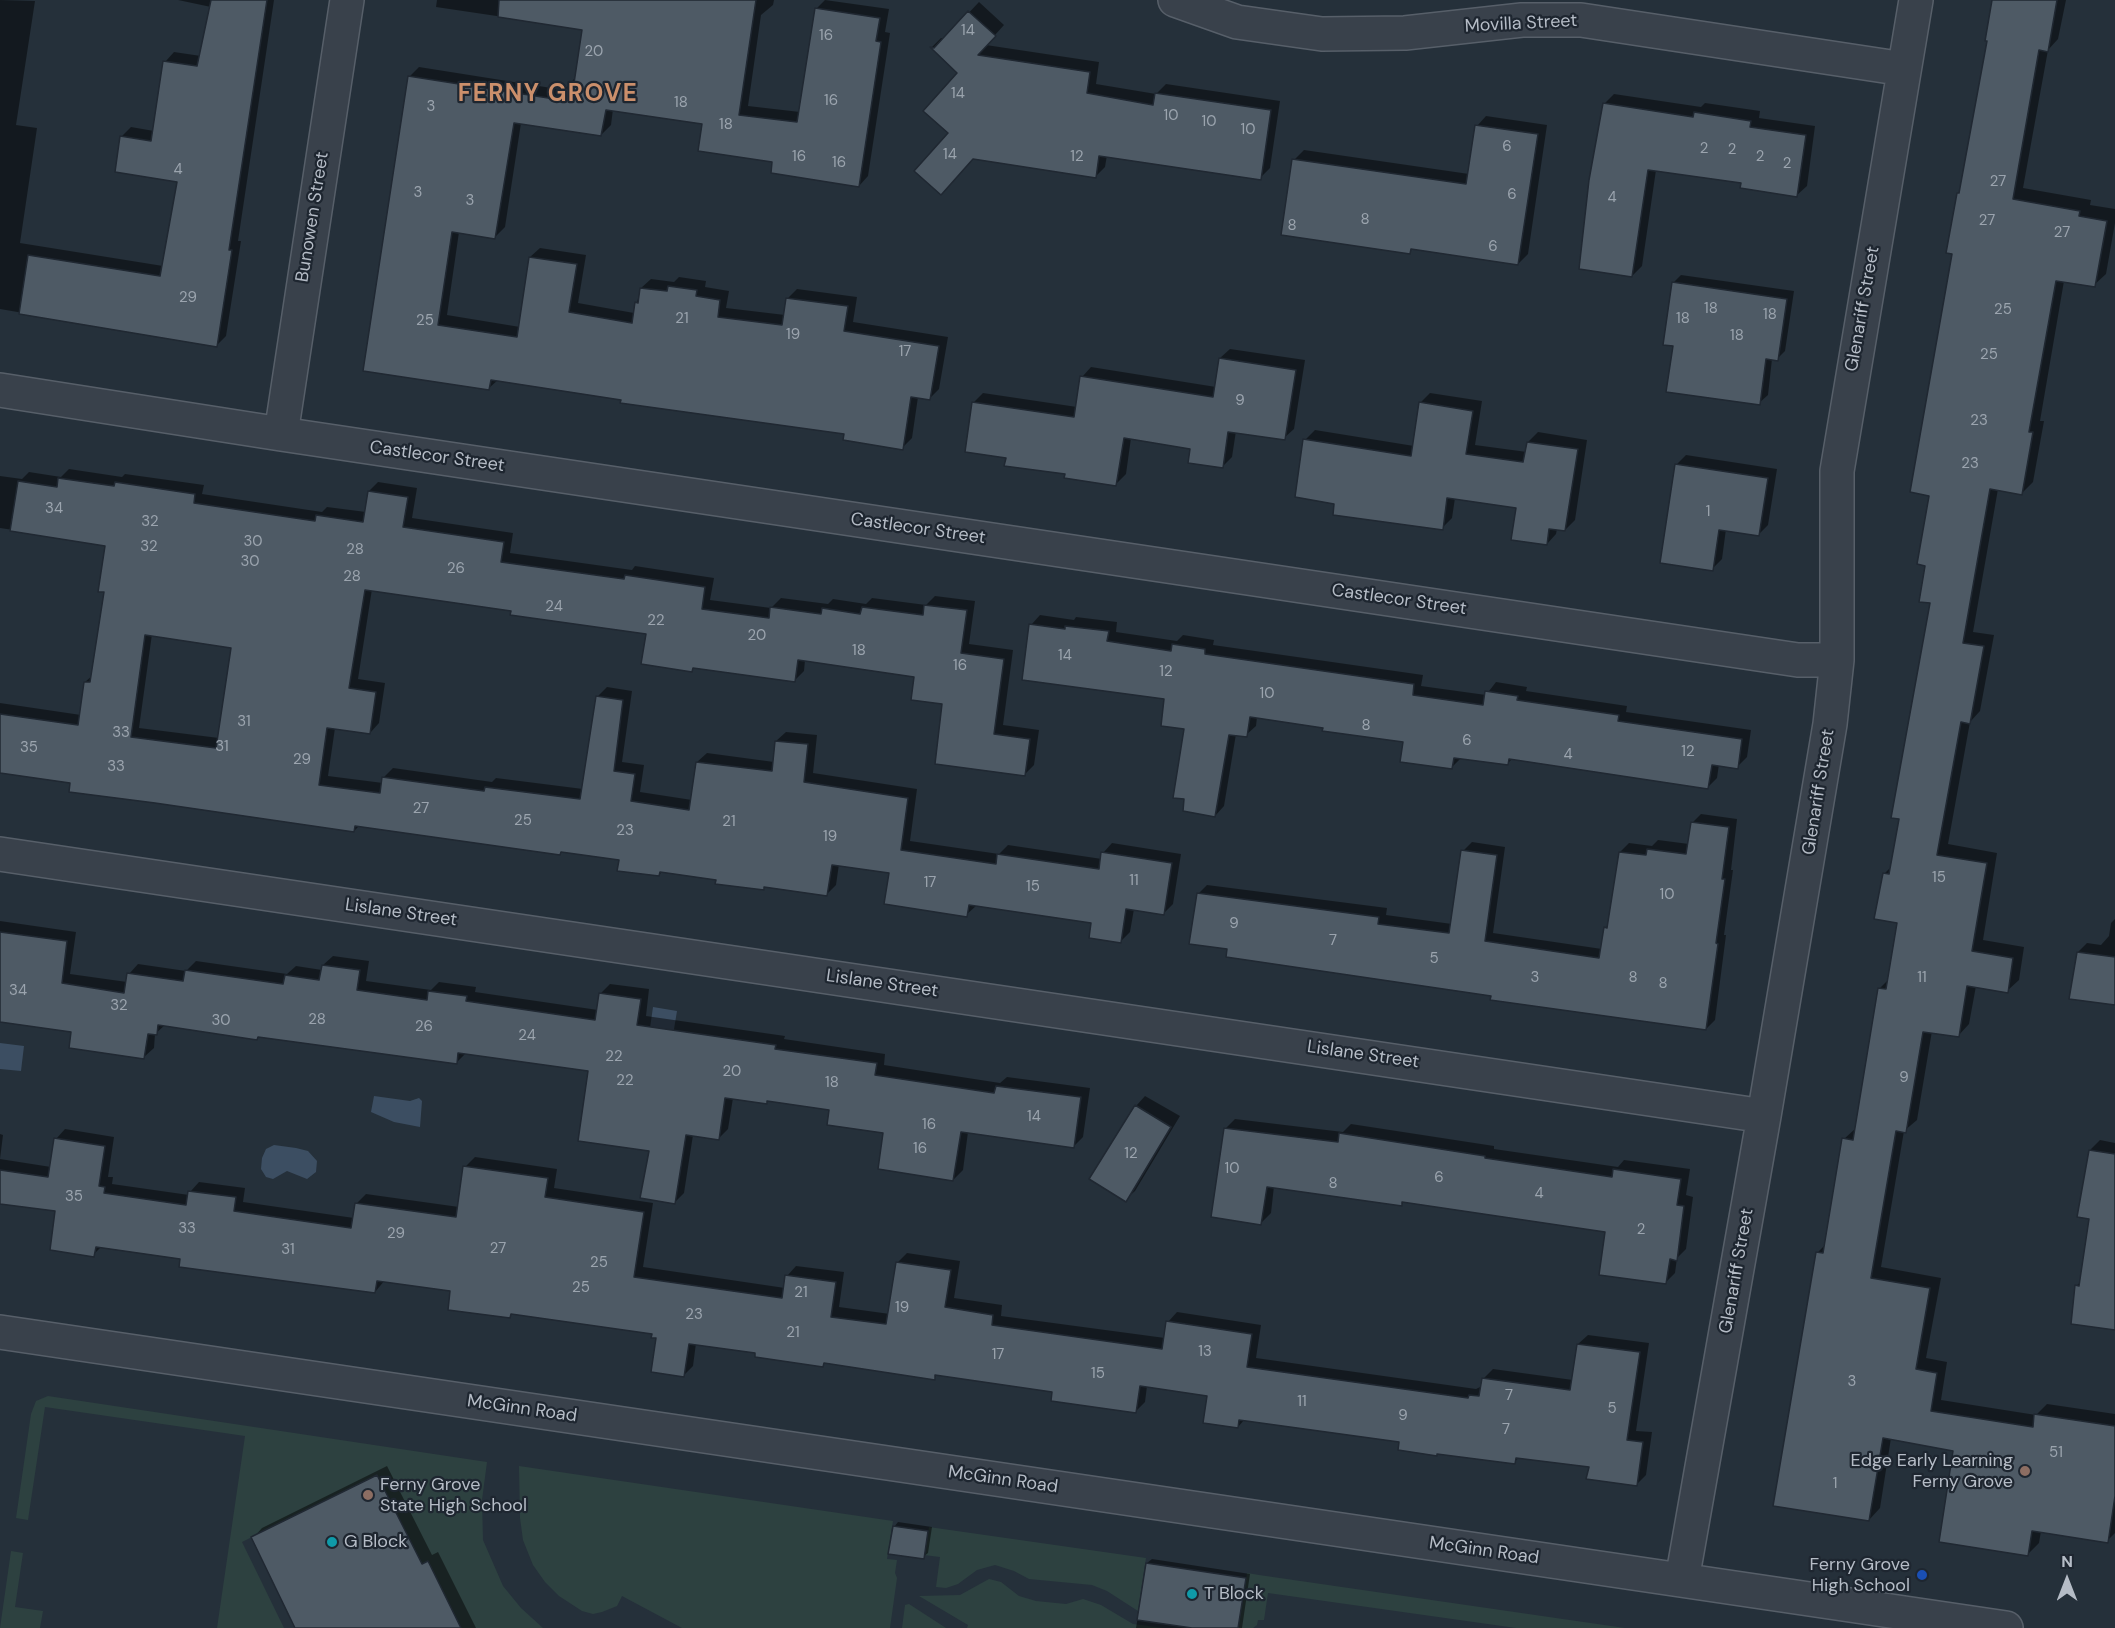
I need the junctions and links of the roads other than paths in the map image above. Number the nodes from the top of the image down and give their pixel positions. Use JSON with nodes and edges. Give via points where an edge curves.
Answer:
{"nodes":[{"id":1,"x":347,"y":0,"type":"edge"},
{"id":2,"x":1175,"y":0,"type":"edge"},
{"id":3,"x":1916,"y":0,"type":"edge"},
{"id":4,"x":1904,"y":69,"type":"junction"},
{"id":5,"x":0,"y":390,"type":"edge"},
{"id":6,"x":281,"y":434,"type":"junction"},
{"id":7,"x":1837,"y":660,"type":"junction"},
{"id":8,"x":0,"y":854,"type":"edge"},
{"id":9,"x":1764,"y":1116,"type":"junction"},
{"id":10,"x":0,"y":1332,"type":"edge"},
{"id":11,"x":1682,"y":1580,"type":"junction"},
{"id":12,"x":2006,"y":1628,"type":"edge"}],
"edges":[{"from":1,"to":6,"type":"street","name":"Bunowen Street"},
{"from":2,"to":4,"type":"street","name":"Movilla Street","via":[[1237,22],[1322,34],[1405,33],[1522,20],[1581,20]]},
{"from":3,"to":4,"type":"street","name":"Glenariff Street"},
{"from":4,"to":7,"type":"street","name":"Glenariff Street","via":[[1837,471]]},
{"from":5,"to":6,"type":"street","name":"Castlecor Street"},
{"from":6,"to":7,"type":"street","name":"Castlecor Street","via":[[1798,660]]},
{"from":7,"to":9,"type":"street","name":"Glenariff Street","via":[[1830,724]]},
{"from":8,"to":9,"type":"street","name":"Lislane Street"},
{"from":9,"to":11,"type":"street","name":"Glenariff Street"},
{"from":10,"to":11,"type":"street","name":"McGinn Road"},
{"from":11,"to":12,"type":"street","name":"McGinn Road"}]}
